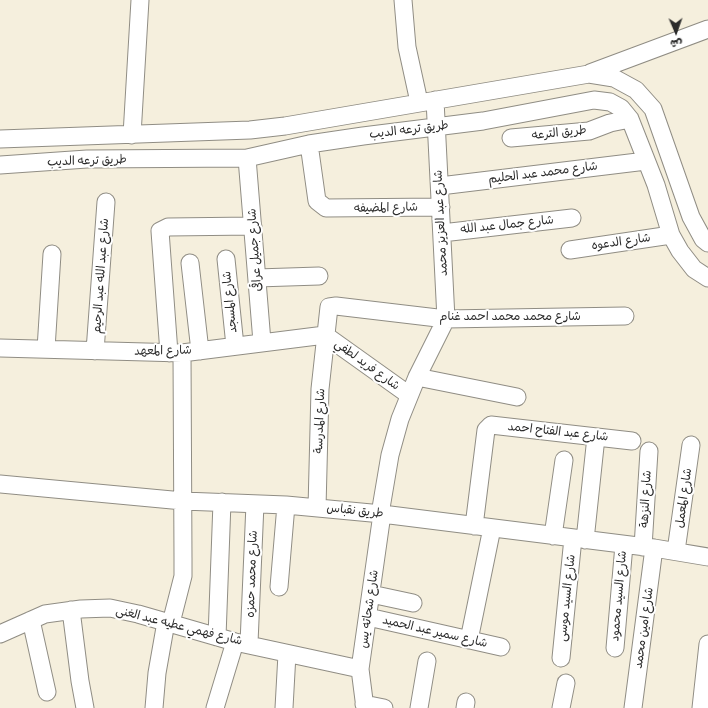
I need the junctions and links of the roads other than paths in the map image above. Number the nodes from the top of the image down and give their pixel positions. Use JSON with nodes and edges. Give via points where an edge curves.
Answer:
{"nodes":[{"id":1,"x":140,"y":0,"type":"edge"},
{"id":2,"x":403,"y":0,"type":"edge"},
{"id":3,"x":708,"y":29,"type":"edge"},
{"id":4,"x":589,"y":74,"type":"junction"},
{"id":5,"x":433,"y":112,"type":"junction"},
{"id":6,"x":630,"y":119,"type":"junction"},
{"id":7,"x":132,"y":134,"type":"junction"},
{"id":8,"x":511,"y":138,"type":"dead end"},
{"id":9,"x":0,"y":139,"type":"edge"},
{"id":10,"x":309,"y":144,"type":"junction"},
{"id":11,"x":247,"y":158,"type":"junction"},
{"id":12,"x":646,"y":161,"type":"junction"},
{"id":13,"x":0,"y":165,"type":"edge"},
{"id":14,"x":440,"y":186,"type":"junction"},
{"id":15,"x":106,"y":202,"type":"dead end"},
{"id":16,"x":441,"y":207,"type":"junction"},
{"id":17,"x":572,"y":218,"type":"dead end"},
{"id":18,"x":253,"y":226,"type":"junction"},
{"id":19,"x":442,"y":233,"type":"junction"},
{"id":20,"x":671,"y":235,"type":"junction"},
{"id":21,"x":708,"y":244,"type":"edge"},
{"id":22,"x":570,"y":250,"type":"dead end"},
{"id":23,"x":52,"y":254,"type":"dead end"},
{"id":24,"x":226,"y":259,"type":"dead end"},
{"id":25,"x":190,"y":263,"type":"dead end"},
{"id":26,"x":319,"y":276,"type":"dead end"},
{"id":27,"x":257,"y":278,"type":"junction"},
{"id":28,"x":708,"y":278,"type":"edge"},
{"id":29,"x":625,"y":316,"type":"dead end"},
{"id":30,"x":446,"y":319,"type":"junction"},
{"id":31,"x":325,"y":335,"type":"junction"},
{"id":32,"x":262,"y":342,"type":"junction"},
{"id":33,"x":235,"y":346,"type":"junction"},
{"id":34,"x":0,"y":348,"type":"edge"},
{"id":35,"x":46,"y":349,"type":"junction"},
{"id":36,"x":95,"y":351,"type":"junction"},
{"id":37,"x":200,"y":351,"type":"junction"},
{"id":38,"x":176,"y":353,"type":"junction"},
{"id":39,"x":417,"y":378,"type":"junction"},
{"id":40,"x":409,"y":395,"type":"junction"},
{"id":41,"x":516,"y":397,"type":"dead end"},
{"id":42,"x":596,"y":437,"type":"junction"},
{"id":43,"x":632,"y":441,"type":"dead end"},
{"id":44,"x":691,"y":445,"type":"dead end"},
{"id":45,"x":649,"y":451,"type":"dead end"},
{"id":46,"x":564,"y":460,"type":"dead end"},
{"id":47,"x":0,"y":484,"type":"edge"},
{"id":48,"x":183,"y":501,"type":"junction"},
{"id":49,"x":222,"y":502,"type":"junction"},
{"id":50,"x":255,"y":504,"type":"junction"},
{"id":51,"x":286,"y":505,"type":"junction"},
{"id":52,"x":317,"y":508,"type":"junction"},
{"id":53,"x":381,"y":514,"type":"junction"},
{"id":54,"x":474,"y":526,"type":"junction"},
{"id":55,"x":492,"y":528,"type":"junction"},
{"id":56,"x":553,"y":536,"type":"junction"},
{"id":57,"x":579,"y":539,"type":"junction"},
{"id":58,"x":624,"y":545,"type":"junction"},
{"id":59,"x":649,"y":548,"type":"junction"},
{"id":60,"x":676,"y":551,"type":"junction"},
{"id":61,"x":708,"y":557,"type":"edge"},
{"id":62,"x":279,"y":587,"type":"dead end"},
{"id":63,"x":371,"y":594,"type":"junction"},
{"id":64,"x":413,"y":603,"type":"dead end"},
{"id":65,"x":71,"y":610,"type":"junction"},
{"id":66,"x":368,"y":617,"type":"junction"},
{"id":67,"x":31,"y":620,"type":"junction"},
{"id":68,"x":169,"y":623,"type":"junction"},
{"id":69,"x":0,"y":634,"type":"edge"},
{"id":70,"x":217,"y":637,"type":"junction"},
{"id":71,"x":469,"y":640,"type":"junction"},
{"id":72,"x":242,"y":642,"type":"junction"},
{"id":73,"x":708,"y":644,"type":"edge"},
{"id":74,"x":501,"y":647,"type":"dead end"},
{"id":75,"x":615,"y":648,"type":"dead end"},
{"id":76,"x":287,"y":654,"type":"junction"},
{"id":77,"x":561,"y":658,"type":"dead end"},
{"id":78,"x":427,"y":661,"type":"dead end"},
{"id":79,"x":360,"y":669,"type":"junction"},
{"id":80,"x":566,"y":683,"type":"dead end"},
{"id":81,"x":47,"y":692,"type":"dead end"},
{"id":82,"x":365,"y":706,"type":"edge"},
{"id":83,"x":85,"y":708,"type":"edge"},
{"id":84,"x":154,"y":708,"type":"edge"},
{"id":85,"x":215,"y":708,"type":"edge"},
{"id":86,"x":284,"y":708,"type":"edge"},
{"id":87,"x":384,"y":708,"type":"edge"},
{"id":88,"x":419,"y":708,"type":"edge"},
{"id":89,"x":561,"y":708,"type":"edge"},
{"id":90,"x":633,"y":708,"type":"edge"},
{"id":91,"x":701,"y":708,"type":"edge"}],
"edges":[{"from":1,"to":7,"type":"street"},
{"from":2,"to":5,"type":"street","name":"شارع عبد العزيز محمد","via":[[407,47]]},
{"from":3,"to":4,"type":"street"},
{"from":4,"to":5,"type":"street","name":"طريق ترعه الديب"},
{"from":4,"to":21,"type":"street","name":"طريق ترعه الديب","via":[[614,78],[636,90],[653,109],[691,217]]},
{"from":5,"to":6,"type":"street","name":"طريق ترعه الديب","via":[[594,100],[610,102],[621,108]]},
{"from":5,"to":7,"type":"street","name":"طريق ترعه الديب","via":[[250,130]]},
{"from":5,"to":10,"type":"street","name":"طريق ترعه الديب"},
{"from":5,"to":14,"type":"street","name":"شارع عبد العزيز محمد"},
{"from":6,"to":8,"type":"street","name":"طريق الترعه","via":[[589,131]]},
{"from":6,"to":12,"type":"street","name":"طريق ترعه الديب"},
{"from":7,"to":9,"type":"street","name":"طريق ترعه الديب"},
{"from":10,"to":11,"type":"street","name":"طريق ترعه الديب"},
{"from":10,"to":16,"type":"street","name":"شارع المضيفه","via":[[317,200],[326,208]]},
{"from":11,"to":13,"type":"street","name":"طريق ترعه الديب","via":[[87,159]]},
{"from":11,"to":18,"type":"street","name":"شارع جميل عراقى"},
{"from":12,"to":14,"type":"street","name":"شارع محمد عبد الحليم"},
{"from":12,"to":20,"type":"street","name":"طريق ترعه الديب"},
{"from":14,"to":16,"type":"street","name":"شارع عبد العزيز محمد"},
{"from":15,"to":36,"type":"street","name":"شارع عبد الله عبد الرحيم"},
{"from":16,"to":19,"type":"street","name":"شارع عبد العزيز محمد"},
{"from":17,"to":19,"type":"street","name":"شارع جمال عبد الله"},
{"from":18,"to":27,"type":"street","name":"شارع جميل عراقى"},
{"from":18,"to":38,"type":"street","via":[[168,227],[160,231]]},
{"from":19,"to":30,"type":"street","name":"شارع عبد العزيز محمد"},
{"from":20,"to":22,"type":"street","name":"شارع الدعوه"},
{"from":20,"to":28,"type":"street","name":"طريق ترعه الديب","via":[[694,268]]},
{"from":23,"to":35,"type":"street"},
{"from":24,"to":33,"type":"street","name":"شارع المسجد"},
{"from":25,"to":37,"type":"street"},
{"from":26,"to":27,"type":"street"},
{"from":27,"to":32,"type":"street","name":"شارع جميل عراقى"},
{"from":29,"to":30,"type":"street","name":"شارع محمد محمد احمد غنام"},
{"from":30,"to":31,"type":"street","name":"شارع محمد محمد احمد غنام","via":[[333,306],[328,310]]},
{"from":30,"to":39,"type":"street","name":"شارع شحاته يس"},
{"from":31,"to":32,"type":"street","name":"شارع المعهد"},
{"from":31,"to":40,"type":"street","name":"شارع فريد لطفي"},
{"from":31,"to":52,"type":"street","name":"شارع المدرسة","via":[[320,389]]},
{"from":32,"to":33,"type":"street","name":"شارع المعهد"},
{"from":33,"to":37,"type":"street","name":"شارع المعهد"},
{"from":34,"to":35,"type":"street","name":"شارع المعهد"},
{"from":35,"to":36,"type":"street","name":"شارع المعهد"},
{"from":36,"to":38,"type":"street","name":"شارع المعهد"},
{"from":37,"to":38,"type":"street","name":"شارع المعهد"},
{"from":38,"to":48,"type":"street"},
{"from":39,"to":40,"type":"street","name":"شارع شحاته يس"},
{"from":39,"to":41,"type":"street"},
{"from":40,"to":53,"type":"street","name":"شارع شحاته يس","via":[[390,455]]},
{"from":42,"to":43,"type":"street","name":"شارع عبد الفتاح احمد"},
{"from":42,"to":54,"type":"street","name":"شارع عبد الفتاح احمد","via":[[491,425],[486,430]]},
{"from":42,"to":57,"type":"street","name":"شارع السيد موسى"},
{"from":44,"to":60,"type":"street","name":"شارع المعمل"},
{"from":45,"to":59,"type":"street","name":"شارع النزهة"},
{"from":46,"to":56,"type":"street"},
{"from":47,"to":48,"type":"street","name":"طريق نقباس"},
{"from":48,"to":49,"type":"street","name":"طريق نقباس"},
{"from":48,"to":68,"type":"street","via":[[182,576]]},
{"from":49,"to":50,"type":"street","name":"طريق نقباس"},
{"from":49,"to":70,"type":"street"},
{"from":50,"to":51,"type":"street","name":"طريق نقباس"},
{"from":50,"to":72,"type":"street","name":"شارع محمد حمزه"},
{"from":51,"to":52,"type":"street","name":"طريق نقباس"},
{"from":51,"to":62,"type":"street"},
{"from":52,"to":53,"type":"street","name":"طريق نقباس"},
{"from":53,"to":54,"type":"street","name":"طريق نقباس"},
{"from":53,"to":63,"type":"street","name":"شارع شحاته يس"},
{"from":54,"to":55,"type":"street","name":"طريق نقباس"},
{"from":55,"to":56,"type":"street","name":"طريق نقباس"},
{"from":55,"to":71,"type":"street"},
{"from":56,"to":57,"type":"street","name":"طريق نقباس"},
{"from":57,"to":58,"type":"street","name":"طريق نقباس"},
{"from":57,"to":77,"type":"street","name":"شارع السيد موسى"},
{"from":58,"to":59,"type":"street","name":"طريق نقباس"},
{"from":58,"to":75,"type":"street","name":"شارع السيد محمود"},
{"from":59,"to":60,"type":"street","name":"طريق نقباس"},
{"from":59,"to":90,"type":"street","name":"شارع امين محمد"},
{"from":60,"to":61,"type":"street","name":"طريق نقباس"},
{"from":63,"to":64,"type":"street"},
{"from":63,"to":66,"type":"street","name":"شارع شحاته يس"},
{"from":65,"to":67,"type":"street","name":"شارع فهمي عطيه عبد الغنى","via":[[45,614]]},
{"from":65,"to":68,"type":"street","name":"شارع فهمي عطيه عبد الغنى","via":[[110,608]]},
{"from":65,"to":83,"type":"street"},
{"from":66,"to":71,"type":"street","name":"شارع سمير عبد الحميد"},
{"from":66,"to":79,"type":"street","name":"شارع شحاته يس"},
{"from":67,"to":69,"type":"street","name":"شارع فهمي عطيه عبد الغنى"},
{"from":67,"to":81,"type":"street"},
{"from":68,"to":70,"type":"street","name":"شارع فهمي عطيه عبد الغنى"},
{"from":68,"to":84,"type":"street","via":[[157,673]]},
{"from":70,"to":72,"type":"street","name":"شارع فهمي عطيه عبد الغنى"},
{"from":71,"to":74,"type":"street","name":"شارع سمير عبد الحميد"},
{"from":72,"to":76,"type":"street","name":"شارع فهمي عطيه عبد الغنى"},
{"from":72,"to":85,"type":"street","name":"شارع محمد حمزه"},
{"from":73,"to":91,"type":"street"},
{"from":76,"to":79,"type":"street","name":"شارع فهمي عطيه عبد الغنى"},
{"from":76,"to":86,"type":"street"},
{"from":78,"to":88,"type":"street"},
{"from":79,"to":82,"type":"street","name":"شارع شحاته يس"},
{"from":80,"to":89,"type":"street"},
{"from":82,"to":87,"type":"street"}]}
